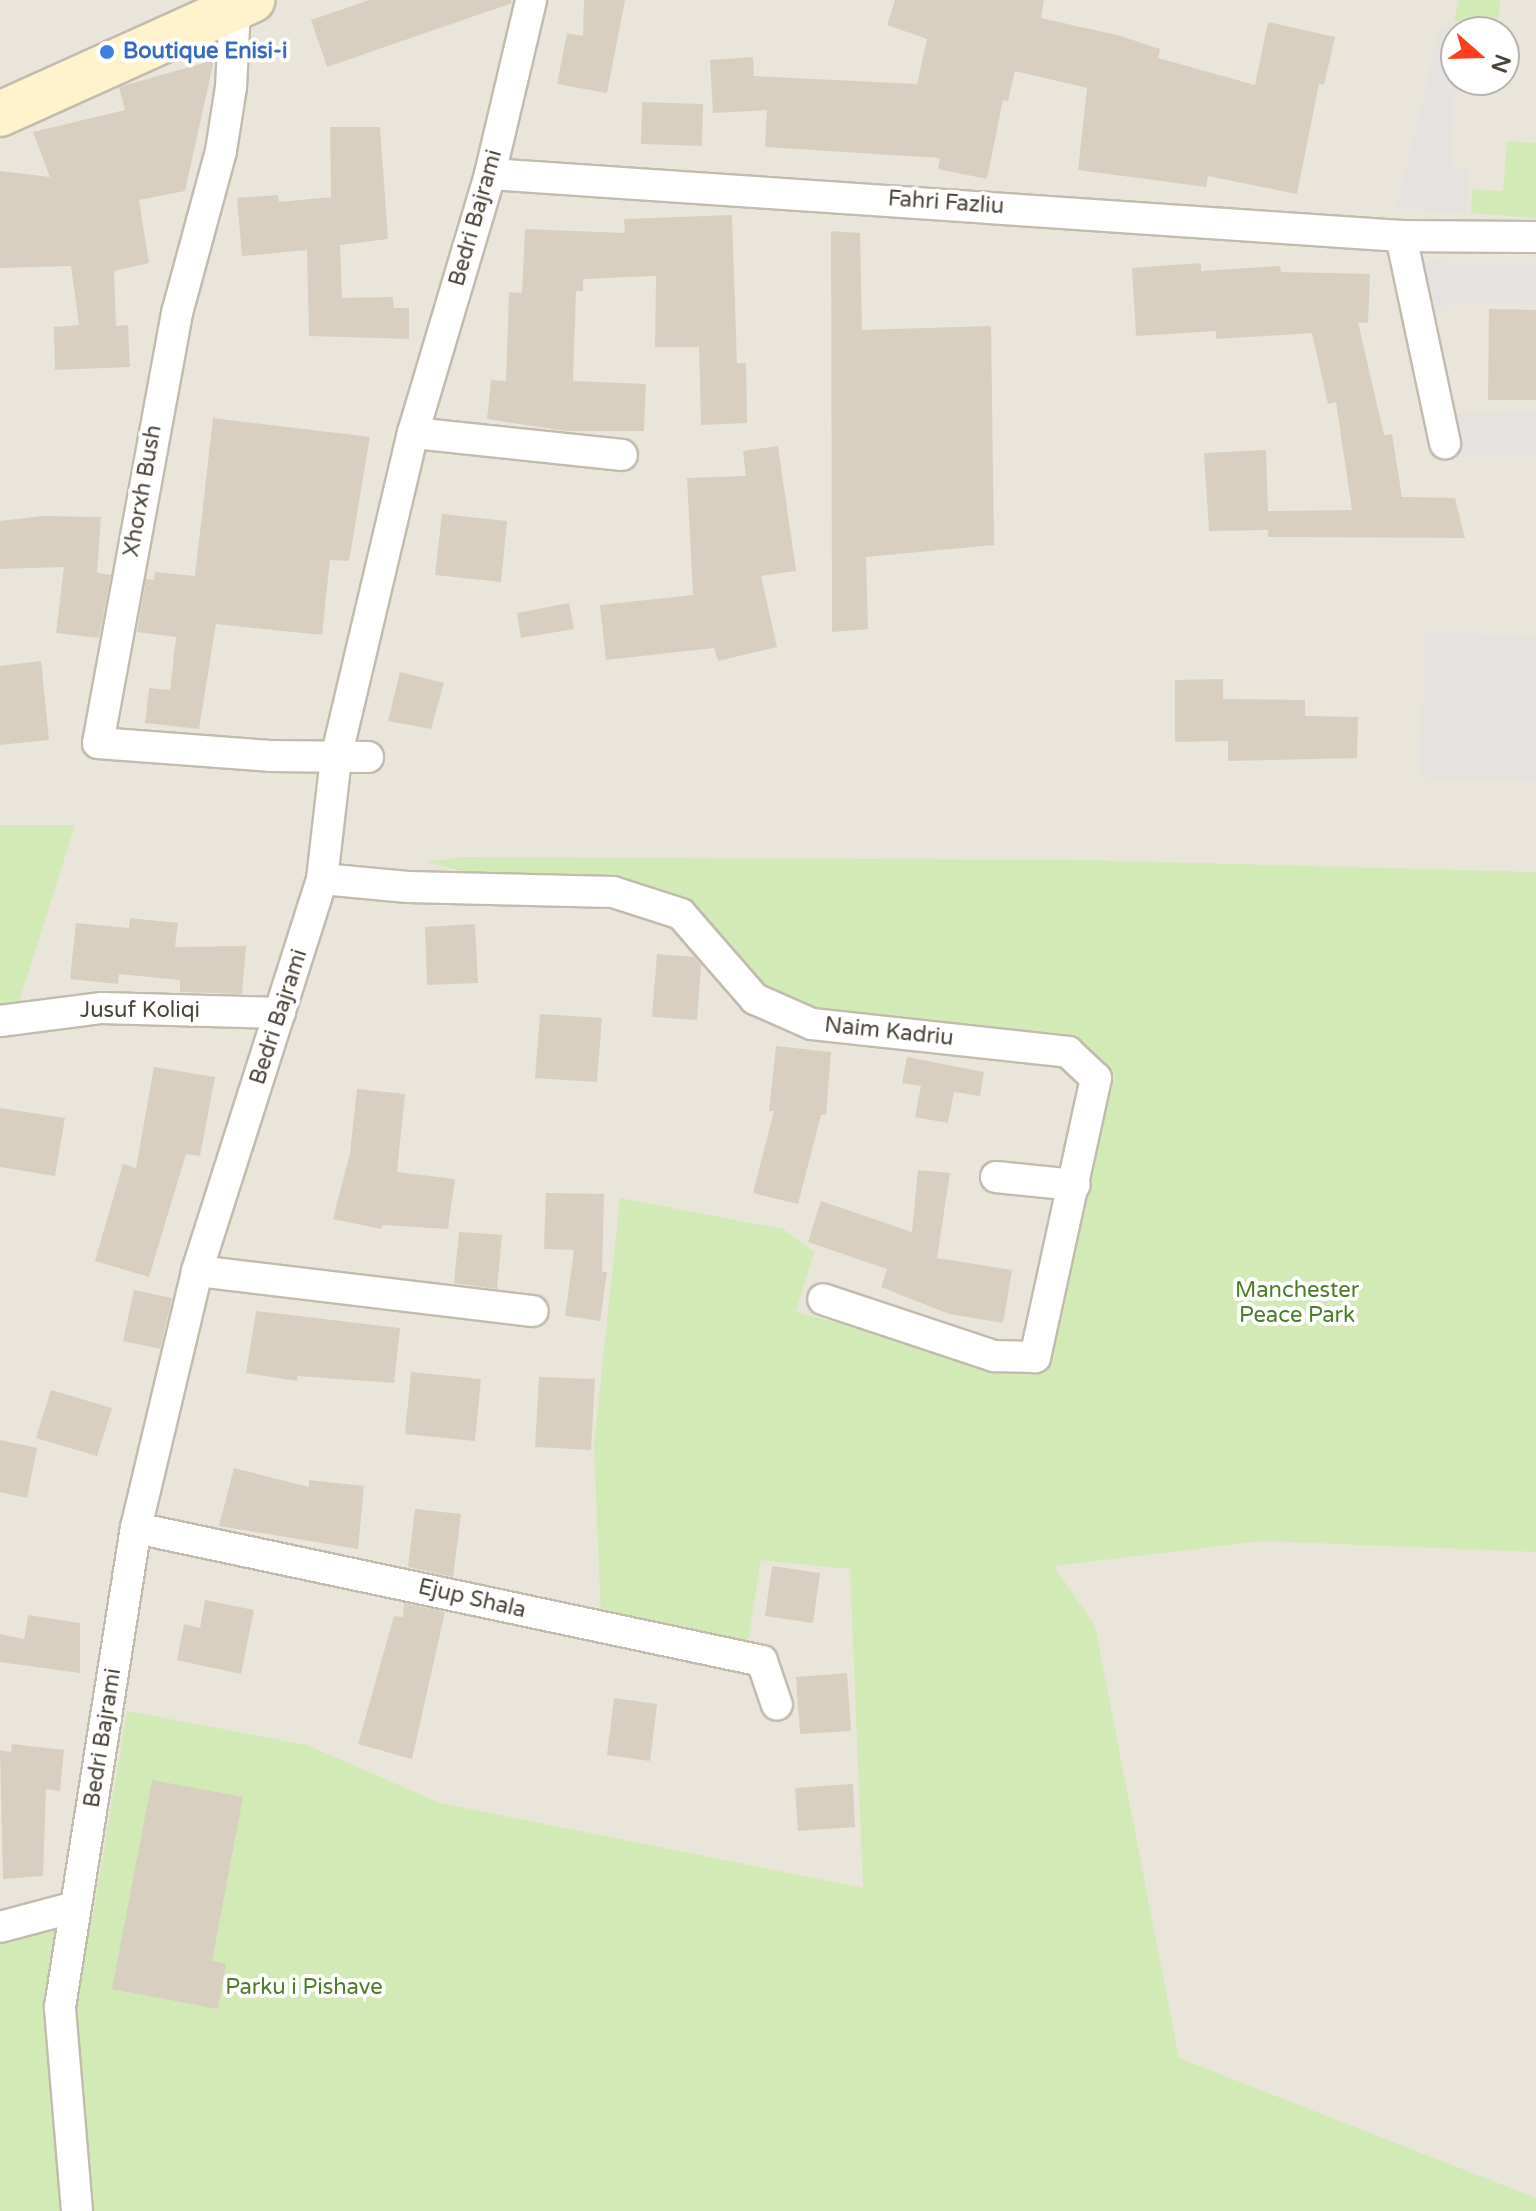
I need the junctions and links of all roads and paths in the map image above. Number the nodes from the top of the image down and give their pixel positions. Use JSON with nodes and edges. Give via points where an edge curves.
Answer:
{"nodes":[{"id":1,"x":531,"y":0,"type":"edge"},
{"id":2,"x":243,"y":4,"type":"edge"},
{"id":3,"x":0,"y":114,"type":"edge"},
{"id":4,"x":490,"y":174,"type":"junction"},
{"id":5,"x":1401,"y":236,"type":"junction"},
{"id":6,"x":1536,"y":237,"type":"edge"},
{"id":7,"x":413,"y":433,"type":"junction"},
{"id":8,"x":1445,"y":443,"type":"dead end"},
{"id":9,"x":622,"y":455,"type":"dead end"},
{"id":10,"x":368,"y":757,"type":"dead end"},
{"id":11,"x":336,"y":758,"type":"junction"},
{"id":12,"x":322,"y":879,"type":"junction"},
{"id":13,"x":280,"y":1013,"type":"junction"},
{"id":14,"x":0,"y":1021,"type":"edge"},
{"id":15,"x":996,"y":1177,"type":"dead end"},
{"id":16,"x":1075,"y":1185,"type":"junction"},
{"id":17,"x":197,"y":1271,"type":"junction"},
{"id":18,"x":823,"y":1299,"type":"dead end"},
{"id":19,"x":533,"y":1311,"type":"dead end"},
{"id":20,"x":136,"y":1528,"type":"junction"},
{"id":21,"x":777,"y":1705,"type":"dead end"},
{"id":22,"x":75,"y":1907,"type":"junction"},
{"id":23,"x":0,"y":1927,"type":"edge"},
{"id":24,"x":77,"y":2211,"type":"edge"}],
"edges":[{"from":1,"to":4,"type":"street","name":"Bedri Bajrami"},
{"from":2,"to":3,"type":"main road"},
{"from":2,"to":11,"type":"street","name":"Xhorxh Bush","via":[[221,151],[177,313],[98,743]]},
{"from":4,"to":5,"type":"street","name":"Fahri Fazliu"},
{"from":4,"to":7,"type":"street","name":"Bedri Bajrami"},
{"from":5,"to":6,"type":"street","name":"Fahri Fazliu"},
{"from":5,"to":8,"type":"street"},
{"from":7,"to":9,"type":"street"},
{"from":7,"to":11,"type":"street","name":"Bedri Bajrami"},
{"from":10,"to":11,"type":"street"},
{"from":11,"to":12,"type":"street","name":"Bedri Bajrami"},
{"from":12,"to":13,"type":"street","name":"Bedri Bajrami"},
{"from":12,"to":16,"type":"street","name":"Naim Kadriu","via":[[408,887],[613,892],[681,914],[755,999],[812,1024],[1068,1052],[1096,1078]]},
{"from":13,"to":14,"type":"street","name":"Jusuf Koliqi","via":[[102,1008]]},
{"from":13,"to":17,"type":"street","name":"Bedri Bajrami"},
{"from":15,"to":16,"type":"street"},
{"from":16,"to":18,"type":"street","name":"Naim Kadriu","via":[[1035,1357],[994,1356]]},
{"from":17,"to":19,"type":"street"},
{"from":17,"to":20,"type":"street","name":"Bedri Bajrami"},
{"from":20,"to":21,"type":"street","name":"Ejup Shala","via":[[762,1661]]},
{"from":20,"to":22,"type":"street","name":"Bedri Bajrami"},
{"from":22,"to":23,"type":"street"},
{"from":22,"to":24,"type":"street","name":"Bedri Bajrami","via":[[60,2007]]}]}
